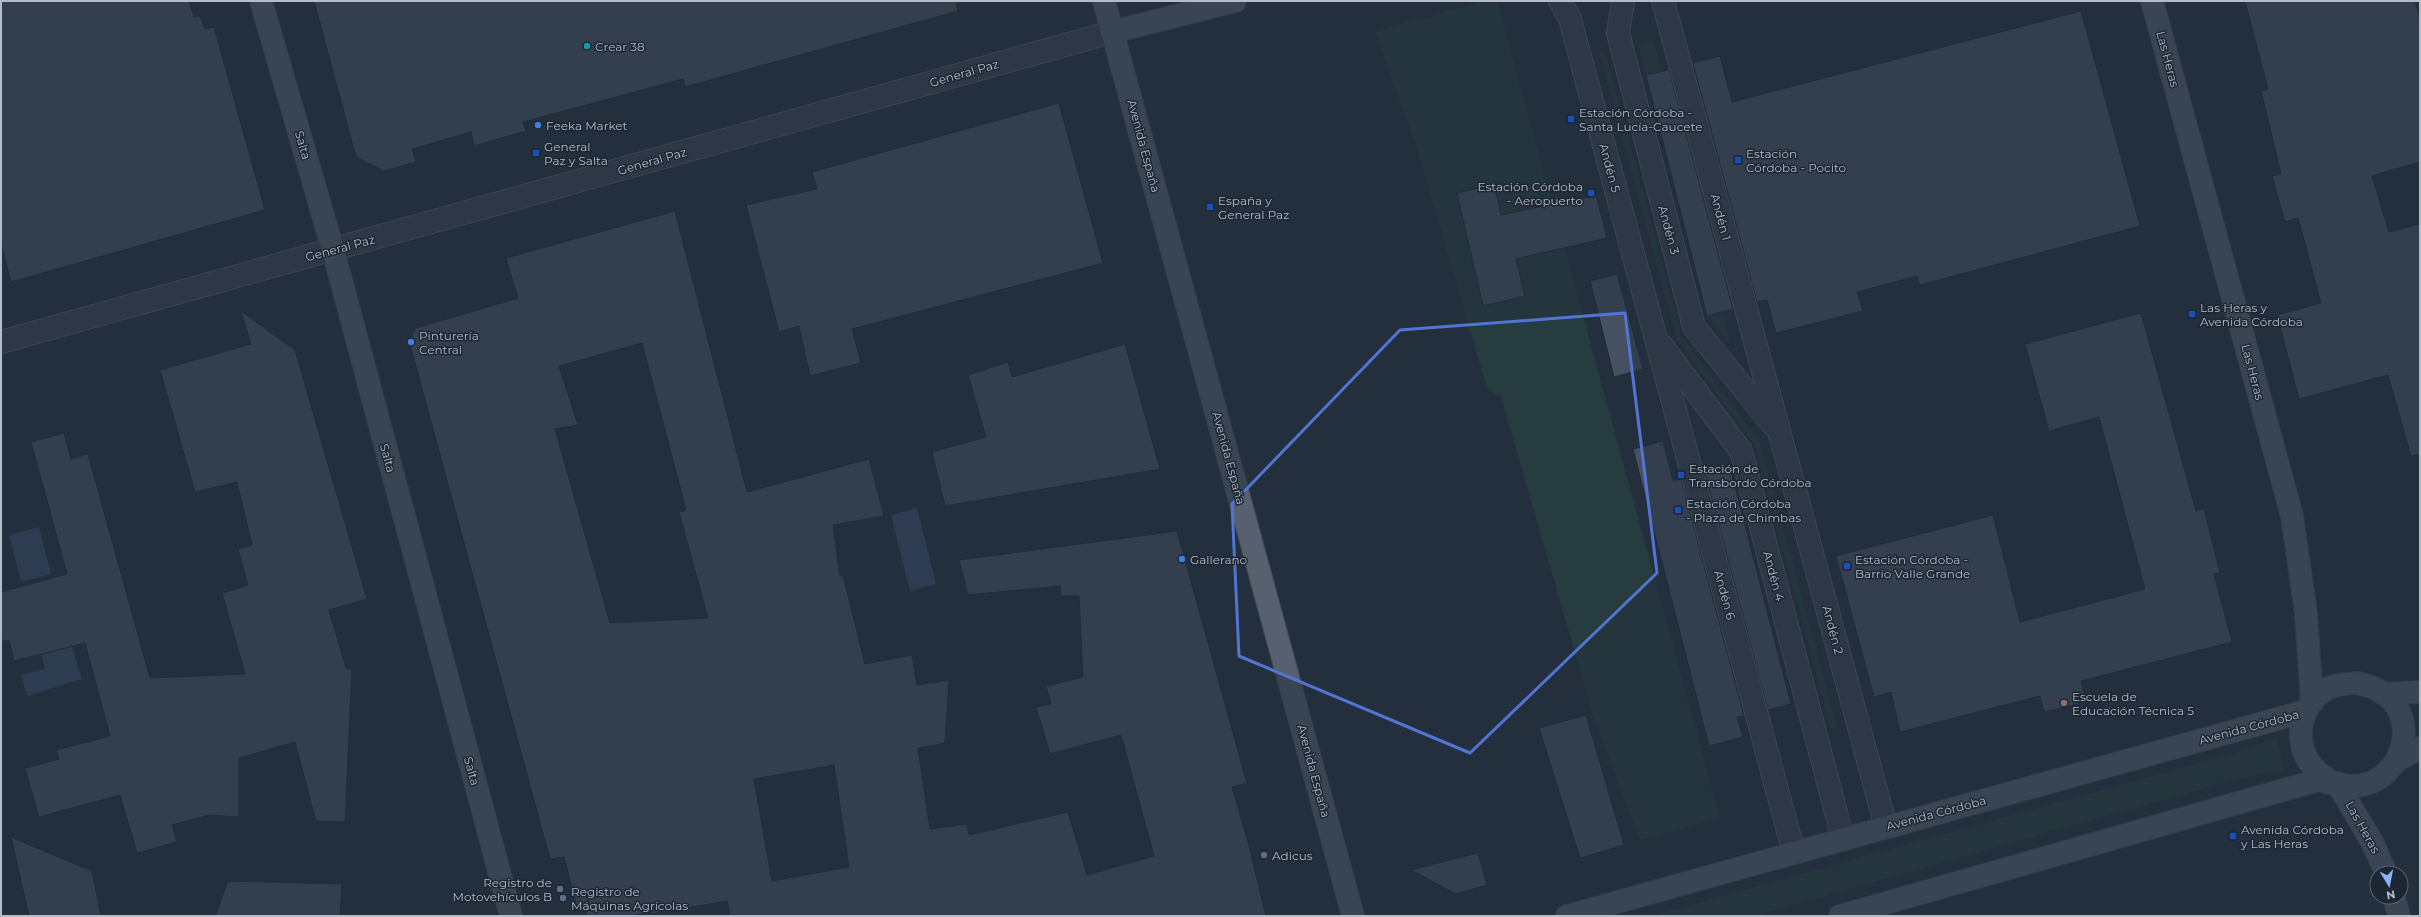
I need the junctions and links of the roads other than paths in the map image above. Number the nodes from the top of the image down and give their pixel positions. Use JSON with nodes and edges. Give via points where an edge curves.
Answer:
{"nodes":[{"id":1,"x":261,"y":1,"type":"edge"},
{"id":2,"x":1104,"y":1,"type":"edge"},
{"id":3,"x":1235,"y":1,"type":"edge"},
{"id":4,"x":1560,"y":1,"type":"edge"},
{"id":5,"x":1623,"y":1,"type":"edge"},
{"id":6,"x":1663,"y":1,"type":"edge"},
{"id":7,"x":2152,"y":1,"type":"edge"},
{"id":8,"x":1112,"y":32,"type":"junction"},
{"id":9,"x":333,"y":250,"type":"junction"},
{"id":10,"x":1656,"y":337,"type":"junction"},
{"id":11,"x":1,"y":342,"type":"edge"},
{"id":12,"x":1780,"y":433,"type":"junction"},
{"id":13,"x":2420,"y":692,"type":"edge"},
{"id":14,"x":2384,"y":694,"type":"junction"},
{"id":15,"x":2309,"y":707,"type":"junction"},
{"id":16,"x":2420,"y":748,"type":"edge"},
{"id":17,"x":2396,"y":761,"type":"junction"},
{"id":18,"x":2332,"y":781,"type":"junction"},
{"id":19,"x":1886,"y":827,"type":"junction"},
{"id":20,"x":1843,"y":839,"type":"junction"},
{"id":21,"x":1794,"y":853,"type":"junction"},
{"id":22,"x":2382,"y":865,"type":"edge"},
{"id":23,"x":2396,"y":905,"type":"edge"},
{"id":24,"x":511,"y":916,"type":"edge"},
{"id":25,"x":1353,"y":916,"type":"edge"},
{"id":26,"x":1567,"y":916,"type":"edge"},
{"id":27,"x":1840,"y":916,"type":"edge"},
{"id":28,"x":2399,"y":916,"type":"edge"}],
"edges":[{"from":1,"to":9,"type":"main road","name":"Salta"},
{"from":2,"to":8,"type":"main road","name":"Avenida España"},
{"from":3,"to":8,"type":"main road","name":"General Paz"},
{"from":4,"to":10,"type":"street","name":"Andén 5","via":[[1570,19]]},
{"from":5,"to":12,"type":"street","name":"Andén 3","via":[[1618,33],[1694,326]]},
{"from":6,"to":12,"type":"street","name":"Andén 1"},
{"from":7,"to":15,"type":"main road","name":"Las Heras","via":[[2292,516],[2306,613]]},
{"from":8,"to":9,"type":"street","name":"General Paz"},
{"from":8,"to":25,"type":"main road","name":"Avenida España"},
{"from":9,"to":11,"type":"street","name":"General Paz"},
{"from":9,"to":24,"type":"main road","name":"Salta"},
{"from":10,"to":20,"type":"street","name":"Andén 4","via":[[1741,451]]},
{"from":10,"to":21,"type":"street","name":"Andén 6"},
{"from":12,"to":19,"type":"street","name":"Andén 2"},
{"from":13,"to":14,"type":"main road"},
{"from":14,"to":15,"type":"main road","via":[[2373,687],[2358,683],[2341,684],[2326,690]]},
{"from":14,"to":17,"type":"main road","via":[[2397,708],[2403,724],[2404,740]]},
{"from":15,"to":18,"type":"main road","via":[[2300,729],[2301,745],[2307,760],[2317,773]]},
{"from":15,"to":19,"type":"main road","name":"Avenida Córdoba"},
{"from":16,"to":17,"type":"main road"},
{"from":17,"to":18,"type":"main road","via":[[2391,769],[2378,779],[2363,785]]},
{"from":18,"to":22,"type":"main road","name":"Las Heras","via":[[2372,842]]},
{"from":18,"to":27,"type":"main road"},
{"from":19,"to":20,"type":"main road","name":"Avenida Córdoba"},
{"from":20,"to":21,"type":"main road","name":"Avenida Córdoba"},
{"from":21,"to":26,"type":"main road","name":"Avenida Córdoba"},
{"from":23,"to":28,"type":"main road"}]}
